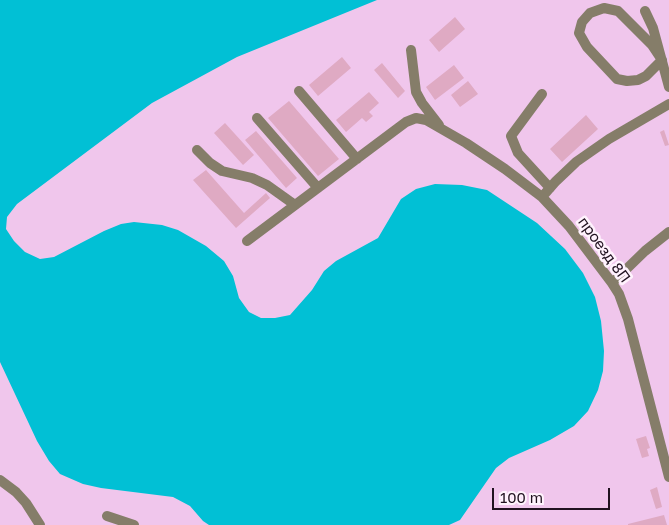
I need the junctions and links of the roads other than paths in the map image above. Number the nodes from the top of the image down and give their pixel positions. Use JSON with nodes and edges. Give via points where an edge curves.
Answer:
{"nodes":[{"id":1,"x":646,"y":11,"type":"dead end"},
{"id":2,"x":411,"y":50,"type":"dead end"},
{"id":3,"x":662,"y":60,"type":"junction"},
{"id":4,"x":669,"y":87,"type":"edge"},
{"id":5,"x":299,"y":91,"type":"dead end"},
{"id":6,"x":542,"y":94,"type":"dead end"},
{"id":7,"x":669,"y":104,"type":"edge"},
{"id":8,"x":257,"y":118,"type":"dead end"},
{"id":9,"x":443,"y":130,"type":"junction"},
{"id":10,"x":197,"y":150,"type":"dead end"},
{"id":11,"x":358,"y":159,"type":"junction"},
{"id":12,"x":318,"y":188,"type":"junction"},
{"id":13,"x":550,"y":188,"type":"junction"},
{"id":14,"x":542,"y":198,"type":"junction"},
{"id":15,"x":295,"y":205,"type":"junction"},
{"id":16,"x":669,"y":232,"type":"edge"},
{"id":17,"x":247,"y":241,"type":"dead end"},
{"id":18,"x":612,"y":283,"type":"junction"},
{"id":19,"x":669,"y":477,"type":"edge"},
{"id":20,"x":0,"y":480,"type":"edge"},
{"id":21,"x":107,"y":516,"type":"dead end"},
{"id":22,"x":40,"y":525,"type":"edge"},
{"id":23,"x":134,"y":525,"type":"edge"}],
"edges":[{"from":1,"to":3,"type":"street"},
{"from":2,"to":9,"type":"street","via":[[416,92]]},
{"from":3,"to":3,"type":"street","via":[[638,80],[617,78],[587,46],[579,33],[582,22],[590,13],[604,8],[618,11]]},
{"from":3,"to":4,"type":"street"},
{"from":5,"to":11,"type":"street"},
{"from":6,"to":13,"type":"street","via":[[511,136],[518,153]]},
{"from":7,"to":13,"type":"street","via":[[576,162]]},
{"from":8,"to":12,"type":"street"},
{"from":9,"to":11,"type":"street","name":"проезд 8П","via":[[416,118],[406,122]]},
{"from":9,"to":14,"type":"street","name":"проезд 8П","via":[[505,169]]},
{"from":10,"to":15,"type":"street","via":[[222,170],[267,185]]},
{"from":11,"to":12,"type":"street"},
{"from":12,"to":15,"type":"street"},
{"from":13,"to":14,"type":"street"},
{"from":14,"to":18,"type":"street","name":"проезд 8П","via":[[569,226]]},
{"from":15,"to":17,"type":"street"},
{"from":16,"to":18,"type":"street","via":[[645,250]]},
{"from":18,"to":19,"type":"street","name":"проезд 8П","via":[[628,319]]},
{"from":20,"to":22,"type":"street","via":[[16,492]]},
{"from":21,"to":23,"type":"street"}]}
